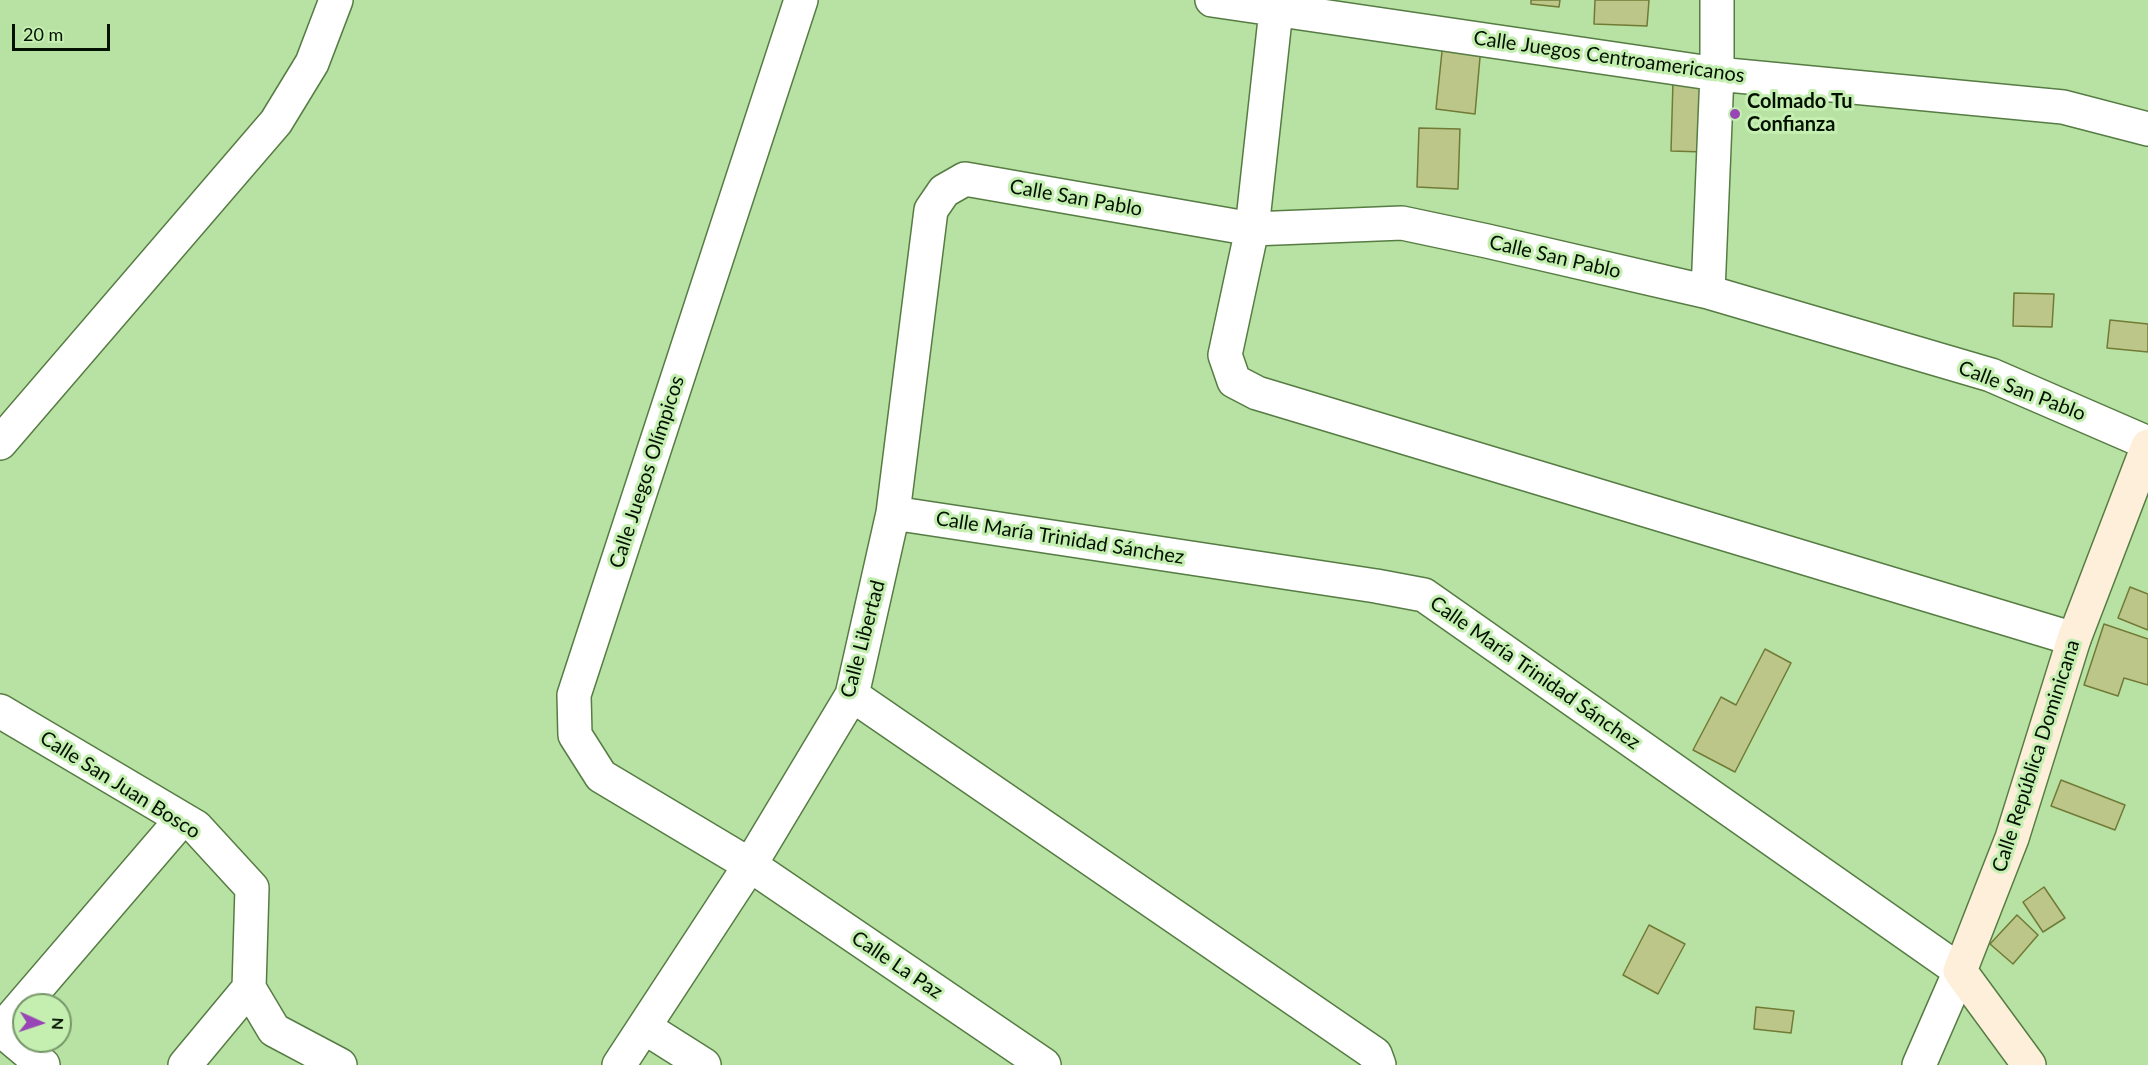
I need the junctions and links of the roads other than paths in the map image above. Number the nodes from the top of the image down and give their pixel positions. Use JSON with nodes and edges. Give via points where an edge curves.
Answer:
{"nodes":[{"id":1,"x":336,"y":0,"type":"edge"},
{"id":2,"x":801,"y":0,"type":"edge"},
{"id":3,"x":1212,"y":0,"type":"edge"},
{"id":4,"x":1718,"y":0,"type":"edge"},
{"id":5,"x":1276,"y":10,"type":"junction"},
{"id":6,"x":1718,"y":74,"type":"junction"},
{"id":7,"x":2148,"y":129,"type":"edge"},
{"id":8,"x":944,"y":192,"type":"joint"},
{"id":9,"x":1252,"y":229,"type":"junction"},
{"id":10,"x":1708,"y":292,"type":"junction"},
{"id":11,"x":0,"y":443,"type":"edge"},
{"id":12,"x":2148,"y":444,"type":"edge"},
{"id":13,"x":893,"y":513,"type":"junction"},
{"id":14,"x":2074,"y":639,"type":"junction"},
{"id":15,"x":852,"y":694,"type":"junction"},
{"id":16,"x":0,"y":711,"type":"edge"},
{"id":17,"x":182,"y":819,"type":"junction"},
{"id":18,"x":750,"y":865,"type":"junction"},
{"id":19,"x":1960,"y":971,"type":"junction"},
{"id":20,"x":249,"y":988,"type":"junction"},
{"id":21,"x":644,"y":1027,"type":"junction"},
{"id":22,"x":1,"y":1030,"type":"edge"},
{"id":23,"x":330,"y":1063,"type":"edge"},
{"id":24,"x":43,"y":1065,"type":"edge"},
{"id":25,"x":185,"y":1065,"type":"edge"},
{"id":26,"x":619,"y":1065,"type":"edge"},
{"id":27,"x":704,"y":1065,"type":"edge"},
{"id":28,"x":1044,"y":1065,"type":"edge"},
{"id":29,"x":1378,"y":1065,"type":"edge"},
{"id":30,"x":1919,"y":1065,"type":"edge"},
{"id":31,"x":2029,"y":1065,"type":"edge"}],
"edges":[{"from":1,"to":11,"type":"street","via":[[312,63],[276,122]]},
{"from":2,"to":18,"type":"street","name":"Calle Juegos Olímpicos","via":[[574,695],[575,735],[601,776]]},
{"from":3,"to":5,"type":"street","name":"Calle Juegos Centroamericanos"},
{"from":4,"to":6,"type":"street"},
{"from":5,"to":6,"type":"street","name":"Calle Juegos Centroamericanos"},
{"from":5,"to":9,"type":"street"},
{"from":6,"to":7,"type":"street","name":"Calle Juegos Centroamericanos","via":[[2063,107]]},
{"from":6,"to":10,"type":"street"},
{"from":8,"to":9,"type":"street","name":"Calle San Pablo","via":[[965,179]]},
{"from":8,"to":13,"type":"street","name":"Calle Libertad","via":[[931,210]]},
{"from":9,"to":10,"type":"street","name":"Calle San Pablo","via":[[1402,223]]},
{"from":9,"to":14,"type":"street","via":[[1226,355],[1234,381],[1257,393]]},
{"from":10,"to":12,"type":"street","name":"Calle San Pablo","via":[[1991,375]]},
{"from":12,"to":14,"type":"street","name":"Calle República Dominicana"},
{"from":13,"to":15,"type":"street","name":"Calle Libertad"},
{"from":13,"to":19,"type":"street","name":"Calle María Trinidad Sánchez","via":[[1424,596]]},
{"from":14,"to":19,"type":"street","name":"Calle República Dominicana","via":[[2012,838]]},
{"from":15,"to":18,"type":"street","name":"Calle Libertad"},
{"from":15,"to":29,"type":"street","via":[[1375,1054]]},
{"from":16,"to":17,"type":"street","name":"Calle San Juan Bosco"},
{"from":17,"to":20,"type":"street","name":"Calle San Juan Bosco","via":[[196,827],[252,888]]},
{"from":17,"to":22,"type":"street"},
{"from":18,"to":21,"type":"street","name":"Calle Libertad"},
{"from":18,"to":28,"type":"street","name":"Calle La Paz"},
{"from":19,"to":30,"type":"street","name":"Calle República Dominicana"},
{"from":19,"to":31,"type":"street","name":"Calle María Trinidad Sánchez"},
{"from":20,"to":23,"type":"street","via":[[274,1030]]},
{"from":20,"to":25,"type":"street"},
{"from":21,"to":26,"type":"street","name":"Calle Libertad"},
{"from":21,"to":27,"type":"street"},
{"from":22,"to":24,"type":"street"}]}
